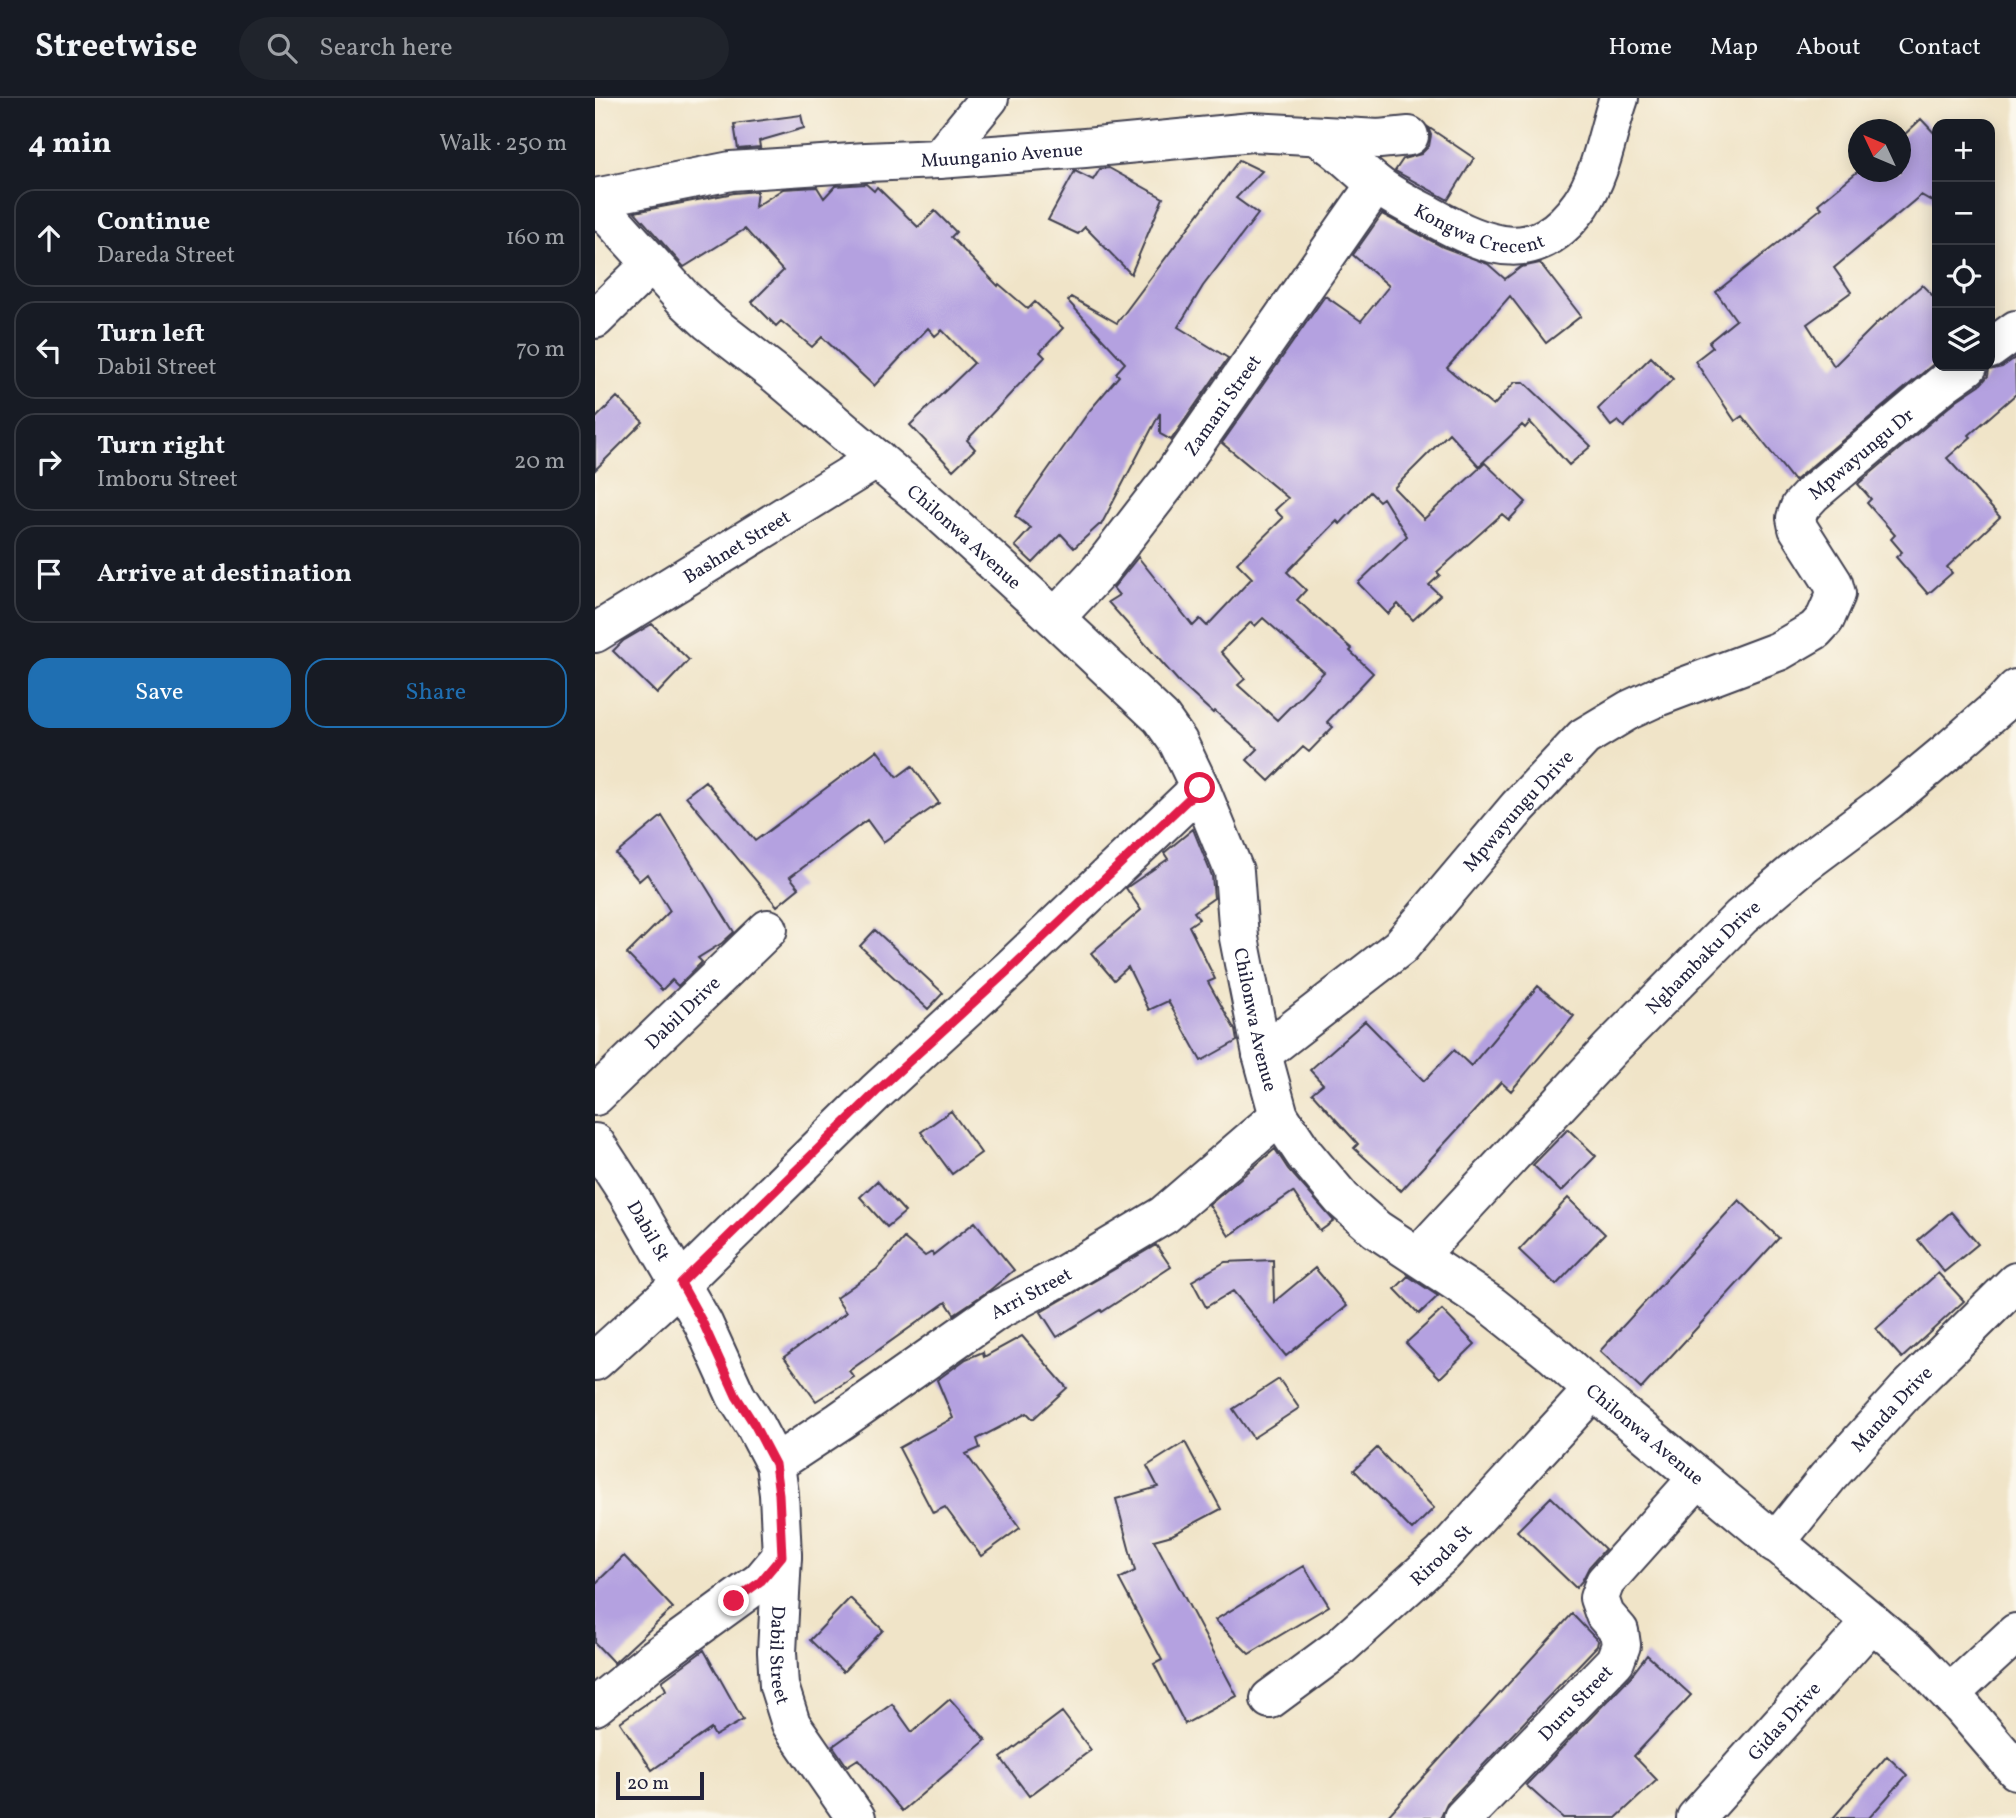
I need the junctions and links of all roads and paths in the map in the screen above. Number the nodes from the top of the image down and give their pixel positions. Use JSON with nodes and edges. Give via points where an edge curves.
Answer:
{"nodes":[{"id":1,"x":989,"y":98,"type":"edge"},
{"id":2,"x":1619,"y":98,"type":"edge"},
{"id":3,"x":1317,"y":136,"type":"junction"},
{"id":4,"x":1409,"y":136,"type":"dead end"},
{"id":5,"x":939,"y":159,"type":"junction"},
{"id":6,"x":1376,"y":184,"type":"junction"},
{"id":7,"x":595,"y":199,"type":"edge"},
{"id":8,"x":651,"y":264,"type":"junction"},
{"id":9,"x":595,"y":319,"type":"edge"},
{"id":10,"x":2016,"y":330,"type":"edge"},
{"id":11,"x":1995,"y":345,"type":"edge"},
{"id":12,"x":1962,"y":371,"type":"edge"},
{"id":13,"x":877,"y":458,"type":"junction"},
{"id":14,"x":1055,"y":618,"type":"junction"},
{"id":15,"x":1815,"y":630,"type":"joint"},
{"id":16,"x":595,"y":633,"type":"edge"},
{"id":17,"x":2016,"y":688,"type":"edge"},
{"id":18,"x":1200,"y":788,"type":"junction"},
{"id":19,"x":768,"y":929,"type":"dead end"},
{"id":20,"x":1262,"y":1054,"type":"junction"},
{"id":21,"x":595,"y":1096,"type":"edge"},
{"id":22,"x":1279,"y":1116,"type":"junction"},
{"id":23,"x":595,"y":1143,"type":"edge"},
{"id":24,"x":1418,"y":1256,"type":"junction"},
{"id":25,"x":2016,"y":1282,"type":"edge"},
{"id":26,"x":681,"y":1283,"type":"junction"},
{"id":27,"x":595,"y":1361,"type":"edge"},
{"id":28,"x":1593,"y":1390,"type":"junction"},
{"id":29,"x":775,"y":1464,"type":"junction"},
{"id":30,"x":1698,"y":1478,"type":"junction"},
{"id":31,"x":1775,"y":1543,"type":"junction"},
{"id":32,"x":782,"y":1556,"type":"junction"},
{"id":33,"x":1872,"y":1622,"type":"junction"},
{"id":34,"x":2016,"y":1633,"type":"edge"},
{"id":35,"x":1950,"y":1694,"type":"junction"},
{"id":36,"x":1270,"y":1699,"type":"dead end"},
{"id":37,"x":595,"y":1706,"type":"edge"},
{"id":38,"x":2016,"y":1770,"type":"edge"},
{"id":39,"x":856,"y":1818,"type":"edge"},
{"id":40,"x":1464,"y":1818,"type":"edge"},
{"id":41,"x":1696,"y":1818,"type":"edge"}],
"edges":[{"from":1,"to":5,"type":"street"},
{"from":2,"to":6,"type":"street","name":"Kongwa Crecent","via":[[1582,203],[1560,229],[1543,239],[1520,247],[1499,246],[1440,222]]},
{"from":3,"to":4,"type":"street","name":"Muunganio Avenue"},
{"from":3,"to":5,"type":"street","name":"Muunganio Avenue","via":[[1252,132]]},
{"from":3,"to":6,"type":"street","name":"Kongwa Crecent"},
{"from":5,"to":7,"type":"street","name":"Muunganio Avenue","via":[[731,172]]},
{"from":6,"to":14,"type":"street","name":"Zamani Street","via":[[1171,478],[1100,570]]},
{"from":7,"to":8,"type":"street","name":"Chilonwa Avenue"},
{"from":8,"to":9,"type":"street"},
{"from":8,"to":13,"type":"street","name":"Chilonwa Avenue","via":[[709,322]]},
{"from":10,"to":11,"type":"street"},
{"from":12,"to":15,"type":"street","name":"Mpwayungu Dr","via":[[1800,508],[1798,528],[1836,594]]},
{"from":13,"to":14,"type":"street","name":"Chilonwa Avenue"},
{"from":13,"to":16,"type":"street","name":"Bashnet Street"},
{"from":14,"to":18,"type":"street","name":"Chilonwa Avenue","via":[[1161,718]]},
{"from":15,"to":20,"type":"street","name":"Mpwayungu Drive","via":[[1779,651],[1657,697],[1584,737],[1518,807],[1400,947]]},
{"from":17,"to":24,"type":"street","name":"Nghambaku Drive","via":[[1897,793],[1741,917],[1610,1049]]},
{"from":18,"to":20,"type":"street","name":"Chilonwa Avenue","via":[[1234,871],[1239,938]]},
{"from":18,"to":26,"type":"street","via":[[876,1092]]},
{"from":19,"to":21,"type":"street","name":"Dabil Drive"},
{"from":20,"to":22,"type":"street","name":"Chilonwa Avenue"},
{"from":22,"to":24,"type":"street","name":"Chilonwa Avenue","via":[[1342,1199],[1376,1229]]},
{"from":22,"to":29,"type":"street","name":"Arri Street","via":[[1164,1215],[996,1311]]},
{"from":23,"to":26,"type":"street","name":"Dabil St"},
{"from":24,"to":28,"type":"street","name":"Chilonwa Avenue","via":[[1490,1305]]},
{"from":25,"to":31,"type":"street","name":"Manda Drive","via":[[1906,1391]]},
{"from":26,"to":27,"type":"street"},
{"from":26,"to":29,"type":"street","name":"Dabil Street"},
{"from":28,"to":30,"type":"street","name":"Chilonwa Avenue"},
{"from":28,"to":36,"type":"street","name":"Riroda St","via":[[1443,1554],[1339,1648]]},
{"from":29,"to":32,"type":"street","name":"Dabil Street"},
{"from":30,"to":31,"type":"street","name":"Chilonwa Avenue"},
{"from":30,"to":40,"type":"street","name":"Duru Street","via":[[1605,1582],[1599,1598],[1605,1615],[1619,1630],[1621,1645],[1615,1661]]},
{"from":31,"to":33,"type":"street","name":"Chilonwa Avenue"},
{"from":32,"to":37,"type":"street","via":[[761,1581]]},
{"from":32,"to":39,"type":"street","name":"Dabil Street","via":[[779,1686],[791,1724]]},
{"from":33,"to":35,"type":"street","name":"Chilonwa Avenue"},
{"from":33,"to":41,"type":"street","name":"Gidas Drive"},
{"from":34,"to":35,"type":"street"},
{"from":35,"to":38,"type":"street","name":"Chilonwa Avenue"}]}
